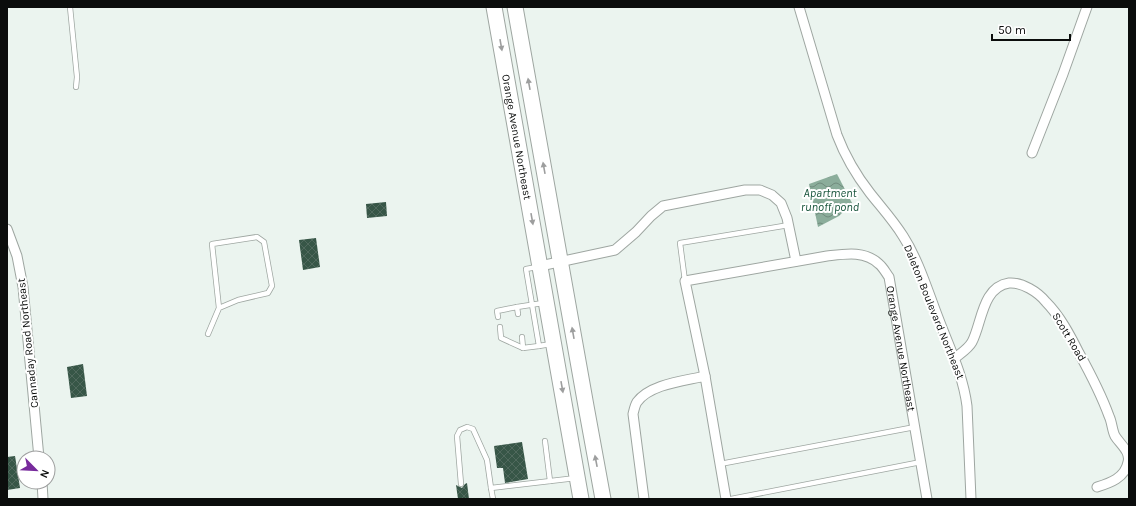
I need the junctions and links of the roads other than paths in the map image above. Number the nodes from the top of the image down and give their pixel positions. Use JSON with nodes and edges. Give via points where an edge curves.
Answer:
{"nodes":[{"id":1,"x":70,"y":7,"type":"edge"},
{"id":2,"x":494,"y":7,"type":"edge"},
{"id":3,"x":515,"y":7,"type":"edge"},
{"id":4,"x":799,"y":7,"type":"edge"},
{"id":5,"x":1087,"y":7,"type":"edge"},
{"id":6,"x":76,"y":87,"type":"dead end"},
{"id":7,"x":1032,"y":153,"type":"dead end"},
{"id":8,"x":789,"y":225,"type":"junction"},
{"id":9,"x":7,"y":230,"type":"edge"},
{"id":10,"x":796,"y":261,"type":"junction"},
{"id":11,"x":561,"y":262,"type":"junction"},
{"id":12,"x":540,"y":266,"type":"junction"},
{"id":13,"x":685,"y":281,"type":"junction"},
{"id":14,"x":547,"y":302,"type":"junction"},
{"id":15,"x":532,"y":305,"type":"junction"},
{"id":16,"x":517,"y":307,"type":"junction"},
{"id":17,"x":219,"y":308,"type":"junction"},
{"id":18,"x":518,"y":314,"type":"dead end"},
{"id":19,"x":498,"y":317,"type":"dead end"},
{"id":20,"x":500,"y":327,"type":"dead end"},
{"id":21,"x":208,"y":334,"type":"dead end"},
{"id":22,"x":522,"y":337,"type":"dead end"},
{"id":23,"x":554,"y":343,"type":"junction"},
{"id":24,"x":539,"y":346,"type":"junction"},
{"id":25,"x":523,"y":348,"type":"junction"},
{"id":26,"x":955,"y":358,"type":"junction"},
{"id":27,"x":704,"y":376,"type":"junction"},
{"id":28,"x":915,"y":426,"type":"junction"},
{"id":29,"x":545,"y":441,"type":"dead end"},
{"id":30,"x":38,"y":450,"type":"edge"},
{"id":31,"x":921,"y":462,"type":"junction"},
{"id":32,"x":720,"y":464,"type":"junction"},
{"id":33,"x":578,"y":478,"type":"junction"},
{"id":34,"x":550,"y":481,"type":"junction"},
{"id":35,"x":461,"y":484,"type":"dead end"},
{"id":36,"x":1096,"y":487,"type":"dead end"},
{"id":37,"x":491,"y":488,"type":"junction"},
{"id":38,"x":493,"y":499,"type":"edge"},
{"id":39,"x":581,"y":499,"type":"edge"},
{"id":40,"x":603,"y":499,"type":"edge"},
{"id":41,"x":644,"y":499,"type":"edge"},
{"id":42,"x":726,"y":499,"type":"edge"},
{"id":43,"x":731,"y":499,"type":"edge"},
{"id":44,"x":927,"y":499,"type":"edge"},
{"id":45,"x":971,"y":499,"type":"edge"}],
"edges":[{"from":1,"to":6,"type":"lane"},
{"from":2,"to":12,"type":"highway","name":"Orange Avenue Northeast","one_way":true},
{"from":11,"to":3,"type":"highway","name":"Orange Avenue Northeast","one_way":true},
{"from":4,"to":26,"type":"street","name":"Daleton Boulevard Northeast","via":[[844,152],[869,192],[904,237]]},
{"from":5,"to":7,"type":"street"},
{"from":8,"to":10,"type":"street"},
{"from":8,"to":11,"type":"street","via":[[781,204],[772,195],[760,190],[744,190],[663,206],[615,250]]},
{"from":8,"to":13,"type":"lane","via":[[680,243]]},
{"from":9,"to":30,"type":"street","name":"Cannaday Road Northeast","via":[[17,256],[22,280]]},
{"from":10,"to":13,"type":"street","name":"Orange Avenue Northeast"},
{"from":10,"to":28,"type":"street","name":"Orange Avenue Northeast","via":[[848,253],[865,255],[879,263],[889,277]]},
{"from":11,"to":12,"type":"street"},
{"from":40,"to":11,"type":"highway","name":"Orange Avenue Northeast","one_way":true},
{"from":12,"to":14,"type":"highway","name":"Orange Avenue Northeast"},
{"from":12,"to":15,"type":"lane","via":[[526,269]]},
{"from":13,"to":27,"type":"street"},
{"from":14,"to":15,"type":"lane"},
{"from":14,"to":23,"type":"highway","name":"Orange Avenue Northeast"},
{"from":15,"to":16,"type":"lane"},
{"from":15,"to":24,"type":"lane"},
{"from":16,"to":18,"type":"lane"},
{"from":16,"to":19,"type":"lane","via":[[497,311]]},
{"from":17,"to":17,"type":"lane","via":[[212,244],[257,237],[264,242],[272,286],[268,293],[238,300]]},
{"from":17,"to":21,"type":"lane"},
{"from":20,"to":25,"type":"lane","via":[[501,338]]},
{"from":22,"to":25,"type":"lane"},
{"from":23,"to":24,"type":"lane"},
{"from":23,"to":33,"type":"highway","name":"Orange Avenue Northeast","one_way":true},
{"from":24,"to":25,"type":"lane"},
{"from":26,"to":36,"type":"street","name":"Scott Road","via":[[972,342],[987,300],[1001,286],[1016,283],[1039,295],[1060,320],[1075,345],[1101,394],[1115,435],[1129,459],[1125,471],[1119,478]]},
{"from":26,"to":45,"type":"street","name":"Daleton Boulevard Northeast","via":[[966,399]]},
{"from":27,"to":32,"type":"street"},
{"from":27,"to":41,"type":"street","via":[[659,387],[644,395],[637,403],[632,414]]},
{"from":28,"to":31,"type":"street","name":"Orange Avenue Northeast"},
{"from":28,"to":32,"type":"lane"},
{"from":29,"to":34,"type":"lane"},
{"from":31,"to":43,"type":"lane"},
{"from":31,"to":44,"type":"street","name":"Orange Avenue Northeast"},
{"from":32,"to":42,"type":"street"},
{"from":33,"to":34,"type":"lane"},
{"from":33,"to":39,"type":"highway","name":"Orange Avenue Northeast"},
{"from":34,"to":37,"type":"lane"},
{"from":35,"to":37,"type":"lane","via":[[457,436],[460,430],[467,426],[473,429],[487,460]]},
{"from":37,"to":38,"type":"lane"}]}
